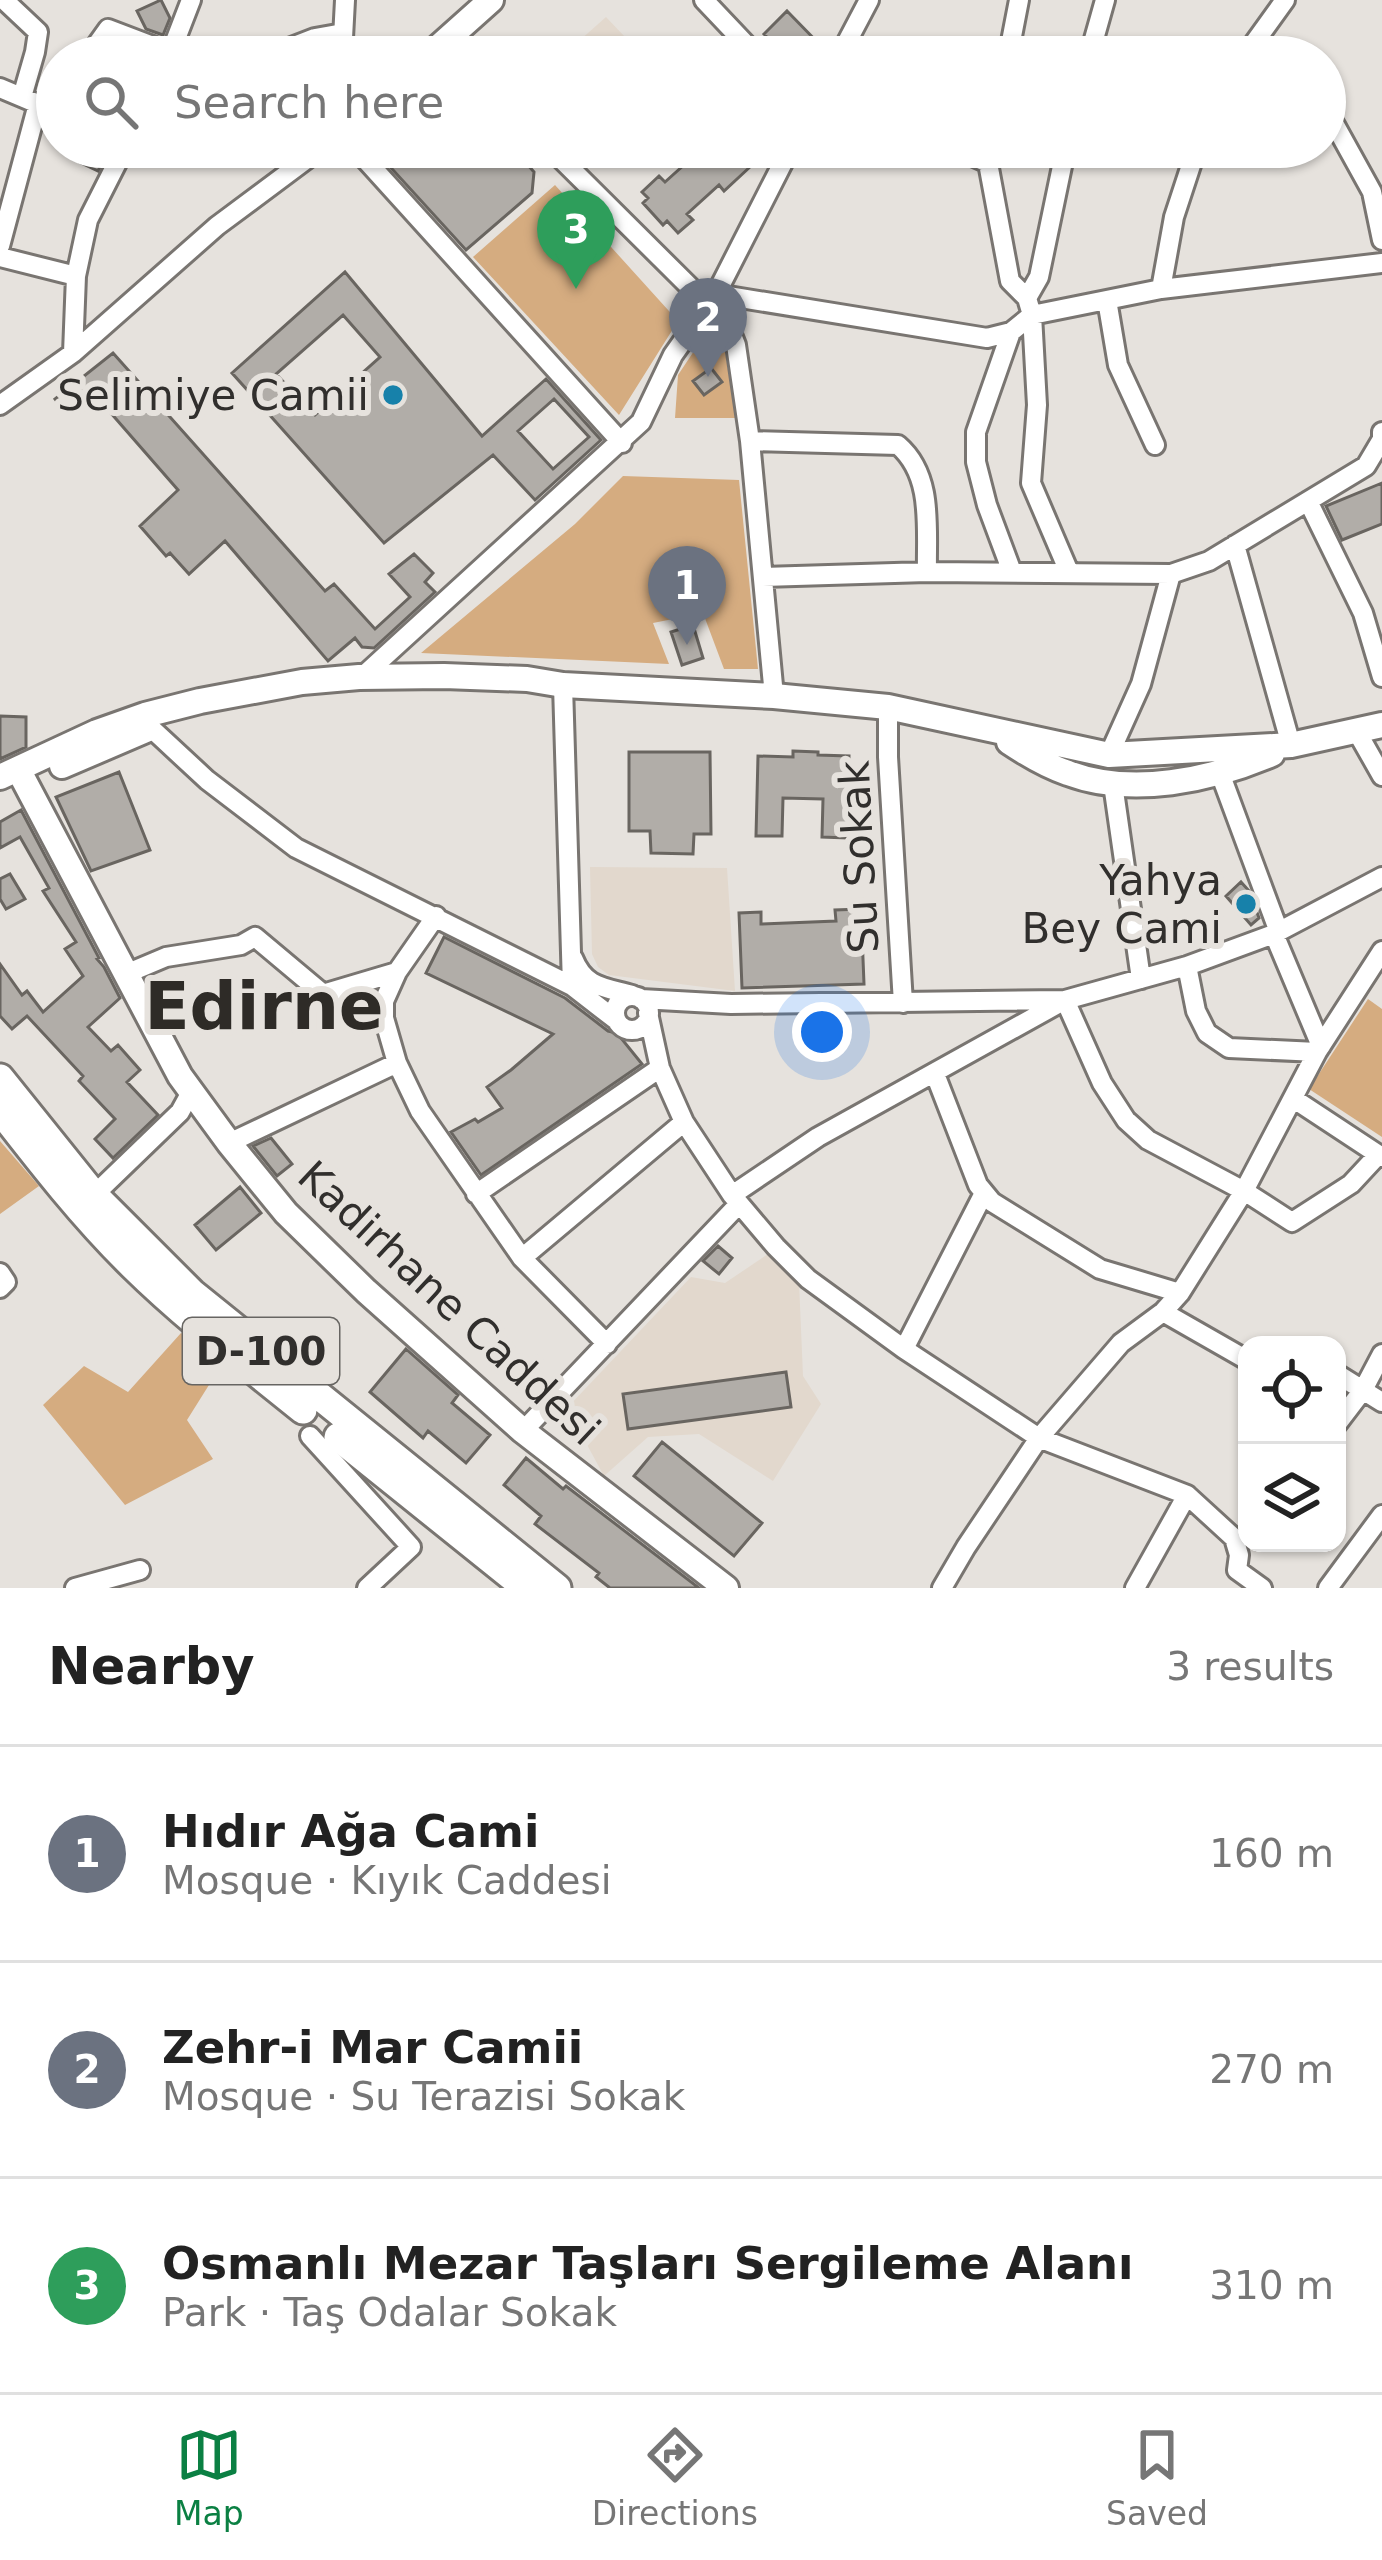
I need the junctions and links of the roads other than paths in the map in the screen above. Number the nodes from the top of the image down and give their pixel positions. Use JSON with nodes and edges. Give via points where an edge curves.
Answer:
{"nodes":[{"id":1,"x":4,"y":0,"type":"edge"},
{"id":2,"x":190,"y":0,"type":"edge"},
{"id":3,"x":345,"y":0,"type":"edge"},
{"id":4,"x":491,"y":0,"type":"edge"},
{"id":5,"x":704,"y":0,"type":"edge"},
{"id":6,"x":869,"y":0,"type":"edge"},
{"id":7,"x":1019,"y":0,"type":"edge"},
{"id":8,"x":1105,"y":0,"type":"edge"},
{"id":9,"x":1273,"y":5,"type":"edge"},
{"id":10,"x":343,"y":33,"type":"junction"},
{"id":11,"x":37,"y":36,"type":"edge"},
{"id":12,"x":177,"y":36,"type":"edge"},
{"id":13,"x":326,"y":36,"type":"edge"},
{"id":14,"x":343,"y":36,"type":"edge"},
{"id":15,"x":454,"y":36,"type":"edge"},
{"id":16,"x":738,"y":36,"type":"edge"},
{"id":17,"x":850,"y":36,"type":"edge"},
{"id":18,"x":1012,"y":36,"type":"edge"},
{"id":19,"x":1095,"y":36,"type":"edge"},
{"id":20,"x":1257,"y":36,"type":"edge"},
{"id":21,"x":0,"y":88,"type":"edge"},
{"id":22,"x":36,"y":101,"type":"edge"},
{"id":23,"x":36,"y":132,"type":"edge"},
{"id":24,"x":1346,"y":141,"type":"edge"},
{"id":25,"x":114,"y":168,"type":"edge"},
{"id":26,"x":295,"y":168,"type":"edge"},
{"id":27,"x":373,"y":168,"type":"edge"},
{"id":28,"x":569,"y":168,"type":"edge"},
{"id":29,"x":780,"y":168,"type":"edge"},
{"id":30,"x":992,"y":168,"type":"edge"},
{"id":31,"x":1062,"y":168,"type":"edge"},
{"id":32,"x":1185,"y":168,"type":"edge"},
{"id":33,"x":1377,"y":187,"type":"edge"},
{"id":34,"x":1382,"y":240,"type":"edge"},
{"id":35,"x":0,"y":244,"type":"edge"},
{"id":36,"x":0,"y":256,"type":"edge"},
{"id":37,"x":1382,"y":263,"type":"edge"},
{"id":38,"x":76,"y":276,"type":"junction"},
{"id":39,"x":1161,"y":289,"type":"junction"},
{"id":40,"x":716,"y":294,"type":"junction"},
{"id":41,"x":1107,"y":300,"type":"junction"},
{"id":42,"x":1029,"y":307,"type":"junction"},
{"id":43,"x":1010,"y":332,"type":"junction"},
{"id":44,"x":74,"y":353,"type":"junction"},
{"id":45,"x":0,"y":405,"type":"edge"},
{"id":46,"x":1382,"y":437,"type":"edge"},
{"id":47,"x":749,"y":441,"type":"junction"},
{"id":48,"x":622,"y":442,"type":"junction"},
{"id":49,"x":1155,"y":445,"type":"dead end"},
{"id":50,"x":1308,"y":501,"type":"junction"},
{"id":51,"x":1235,"y":544,"type":"junction"},
{"id":52,"x":927,"y":572,"type":"junction"},
{"id":53,"x":1012,"y":572,"type":"junction"},
{"id":54,"x":1069,"y":572,"type":"junction"},
{"id":55,"x":1171,"y":574,"type":"junction"},
{"id":56,"x":763,"y":577,"type":"junction"},
{"id":57,"x":362,"y":677,"type":"junction"},
{"id":58,"x":1382,"y":677,"type":"edge"},
{"id":59,"x":563,"y":685,"type":"junction"},
{"id":60,"x":774,"y":696,"type":"junction"},
{"id":61,"x":889,"y":707,"type":"junction"},
{"id":62,"x":148,"y":721,"type":"junction"},
{"id":63,"x":1370,"y":728,"type":"edge"},
{"id":64,"x":987,"y":729,"type":"junction"},
{"id":65,"x":1291,"y":746,"type":"junction"},
{"id":66,"x":1109,"y":754,"type":"junction"},
{"id":67,"x":1220,"y":773,"type":"junction"},
{"id":68,"x":14,"y":776,"type":"edge"},
{"id":69,"x":1382,"y":776,"type":"edge"},
{"id":70,"x":1114,"y":784,"type":"junction"},
{"id":71,"x":0,"y":796,"type":"edge"},
{"id":72,"x":1382,"y":877,"type":"edge"},
{"id":73,"x":436,"y":916,"type":"junction"},
{"id":74,"x":1276,"y":933,"type":"junction"},
{"id":75,"x":1382,"y":951,"type":"edge"},
{"id":76,"x":572,"y":955,"type":"junction"},
{"id":77,"x":1187,"y":966,"type":"junction"},
{"id":78,"x":398,"y":972,"type":"junction"},
{"id":79,"x":128,"y":973,"type":"junction"},
{"id":80,"x":1141,"y":979,"type":"junction"},
{"id":81,"x":572,"y":986,"type":"junction"},
{"id":82,"x":1065,"y":1000,"type":"junction"},
{"id":83,"x":642,"y":1003,"type":"junction"},
{"id":84,"x":903,"y":1003,"type":"junction"},
{"id":85,"x":620,"y":1023,"type":"junction"},
{"id":86,"x":1319,"y":1049,"type":"junction"},
{"id":87,"x":397,"y":1063,"type":"junction"},
{"id":88,"x":660,"y":1068,"type":"junction"},
{"id":89,"x":935,"y":1074,"type":"junction"},
{"id":90,"x":0,"y":1078,"type":"edge"},
{"id":91,"x":190,"y":1092,"type":"junction"},
{"id":92,"x":1294,"y":1099,"type":"junction"},
{"id":93,"x":0,"y":1110,"type":"edge"},
{"id":94,"x":684,"y":1122,"type":"junction"},
{"id":95,"x":229,"y":1143,"type":"junction"},
{"id":96,"x":1380,"y":1156,"type":"edge"},
{"id":97,"x":1244,"y":1191,"type":"junction"},
{"id":98,"x":984,"y":1193,"type":"junction"},
{"id":99,"x":476,"y":1194,"type":"junction"},
{"id":100,"x":94,"y":1195,"type":"junction"},
{"id":101,"x":736,"y":1200,"type":"junction"},
{"id":102,"x":522,"y":1258,"type":"junction"},
{"id":103,"x":0,"y":1273,"type":"edge"},
{"id":104,"x":0,"y":1288,"type":"edge"},
{"id":105,"x":1180,"y":1293,"type":"junction"},
{"id":106,"x":1162,"y":1312,"type":"junction"},
{"id":107,"x":607,"y":1344,"type":"junction"},
{"id":108,"x":904,"y":1348,"type":"junction"},
{"id":109,"x":1382,"y":1354,"type":"edge"},
{"id":110,"x":1238,"y":1355,"type":"edge"},
{"id":111,"x":1346,"y":1380,"type":"edge"},
{"id":112,"x":1363,"y":1390,"type":"junction"},
{"id":113,"x":1382,"y":1402,"type":"edge"},
{"id":114,"x":1346,"y":1412,"type":"edge"},
{"id":115,"x":524,"y":1431,"type":"junction"},
{"id":116,"x":310,"y":1436,"type":"dead end"},
{"id":117,"x":1039,"y":1438,"type":"junction"},
{"id":118,"x":1187,"y":1495,"type":"junction"},
{"id":119,"x":1382,"y":1515,"type":"edge"},
{"id":120,"x":1238,"y":1542,"type":"edge"},
{"id":121,"x":1243,"y":1552,"type":"edge"},
{"id":122,"x":140,"y":1570,"type":"dead end"},
{"id":123,"x":75,"y":1588,"type":"edge"},
{"id":124,"x":367,"y":1588,"type":"edge"},
{"id":125,"x":526,"y":1588,"type":"edge"},
{"id":126,"x":556,"y":1588,"type":"edge"},
{"id":127,"x":726,"y":1588,"type":"edge"},
{"id":128,"x":942,"y":1588,"type":"edge"},
{"id":129,"x":1135,"y":1588,"type":"edge"},
{"id":130,"x":1262,"y":1588,"type":"edge"},
{"id":131,"x":1328,"y":1588,"type":"edge"}],
"edges":[{"from":1,"to":11,"type":"street"},
{"from":2,"to":12,"type":"street"},
{"from":3,"to":10,"type":"street"},
{"from":4,"to":15,"type":"main road"},
{"from":5,"to":16,"type":"street"},
{"from":6,"to":17,"type":"street"},
{"from":7,"to":18,"type":"street"},
{"from":8,"to":19,"type":"street"},
{"from":9,"to":20,"type":"street"},
{"from":10,"to":13,"type":"street"},
{"from":10,"to":14,"type":"street"},
{"from":21,"to":22,"type":"street"},
{"from":23,"to":35,"type":"street"},
{"from":24,"to":33,"type":"street"},
{"from":25,"to":38,"type":"street","via":[[88,220]]},
{"from":26,"to":44,"type":"street"},
{"from":27,"to":48,"type":"street"},
{"from":28,"to":40,"type":"street","via":[[697,294]]},
{"from":29,"to":40,"type":"street"},
{"from":30,"to":42,"type":"street","via":[[1010,281]]},
{"from":31,"to":42,"type":"street"},
{"from":32,"to":39,"type":"street"},
{"from":33,"to":34,"type":"street"},
{"from":36,"to":38,"type":"street"},
{"from":37,"to":39,"type":"street"},
{"from":38,"to":44,"type":"street"},
{"from":39,"to":41,"type":"street"},
{"from":40,"to":43,"type":"street","via":[[987,338]]},
{"from":40,"to":47,"type":"street","via":[[736,346]]},
{"from":40,"to":48,"type":"street"},
{"from":41,"to":42,"type":"street"},
{"from":41,"to":49,"type":"street","via":[[1118,365]]},
{"from":42,"to":43,"type":"street"},
{"from":42,"to":54,"type":"street","via":[[1037,405],[1031,483]]},
{"from":43,"to":53,"type":"street","via":[[976,432],[976,462]]},
{"from":44,"to":45,"type":"street"},
{"from":46,"to":50,"type":"street","via":[[1366,466]]},
{"from":47,"to":52,"type":"street","via":[[898,445],[924,481]]},
{"from":47,"to":56,"type":"street"},
{"from":48,"to":57,"type":"street"},
{"from":50,"to":51,"type":"street"},
{"from":50,"to":58,"type":"street","via":[[1363,613]]},
{"from":51,"to":55,"type":"street"},
{"from":51,"to":65,"type":"street"},
{"from":52,"to":53,"type":"street"},
{"from":52,"to":56,"type":"street"},
{"from":53,"to":54,"type":"street"},
{"from":54,"to":55,"type":"street"},
{"from":55,"to":66,"type":"street","via":[[1145,670]]},
{"from":56,"to":60,"type":"street"},
{"from":57,"to":59,"type":"main road"},
{"from":57,"to":62,"type":"main road","via":[[200,700]]},
{"from":59,"to":60,"type":"main road"},
{"from":59,"to":62,"type":"main road","via":[[337,690]]},
{"from":59,"to":76,"type":"street"},
{"from":60,"to":61,"type":"main road"},
{"from":61,"to":64,"type":"main road"},
{"from":61,"to":84,"type":"street","name":"Su Sokak"},
{"from":62,"to":68,"type":"main road"},
{"from":62,"to":73,"type":"street","via":[[207,780],[296,848]]},
{"from":63,"to":65,"type":"main road"},
{"from":63,"to":69,"type":"street"},
{"from":64,"to":66,"type":"main road"},
{"from":64,"to":70,"type":"main road","via":[[1070,774]]},
{"from":65,"to":66,"type":"main road"},
{"from":65,"to":67,"type":"main road"},
{"from":67,"to":70,"type":"main road"},
{"from":67,"to":74,"type":"street"},
{"from":68,"to":71,"type":"main road"},
{"from":68,"to":79,"type":"main road","name":"Kadirhane Caddesi"},
{"from":70,"to":80,"type":"street"},
{"from":72,"to":74,"type":"street"},
{"from":73,"to":78,"type":"street"},
{"from":73,"to":81,"type":"street"},
{"from":74,"to":77,"type":"street"},
{"from":74,"to":86,"type":"street"},
{"from":75,"to":86,"type":"street"},
{"from":76,"to":81,"type":"street"},
{"from":76,"to":83,"type":"street","via":[[590,983]]},
{"from":77,"to":80,"type":"street"},
{"from":77,"to":86,"type":"street","via":[[1196,1011],[1229,1048]]},
{"from":78,"to":79,"type":"street","via":[[323,994],[255,938]]},
{"from":78,"to":87,"type":"street","via":[[384,1001]]},
{"from":79,"to":91,"type":"main road","name":"Kadirhane Caddesi"},
{"from":80,"to":82,"type":"street"},
{"from":81,"to":85,"type":"street"},
{"from":82,"to":84,"type":"street"},
{"from":82,"to":89,"type":"street"},
{"from":82,"to":97,"type":"street","via":[[1126,1120]]},
{"from":83,"to":84,"type":"street"},
{"from":83,"to":85,"type":"street","via":[[640,1027]]},
{"from":83,"to":85,"type":"street","via":[[621,1000]]},
{"from":83,"to":88,"type":"street"},
{"from":85,"to":88,"type":"street"},
{"from":86,"to":92,"type":"street"},
{"from":87,"to":95,"type":"street"},
{"from":87,"to":99,"type":"street"},
{"from":88,"to":94,"type":"street"},
{"from":88,"to":99,"type":"street"},
{"from":89,"to":98,"type":"street"},
{"from":89,"to":101,"type":"street","via":[[818,1137]]},
{"from":90,"to":100,"type":"main road","number":"D-100"},
{"from":91,"to":95,"type":"main road","name":"Kadirhane Caddesi"},
{"from":91,"to":100,"type":"street","via":[[180,1112]]},
{"from":92,"to":96,"type":"street"},
{"from":92,"to":97,"type":"street"},
{"from":93,"to":125,"type":"main road","number":"D-100","via":[[103,1235],[182,1312]]},
{"from":94,"to":101,"type":"street"},
{"from":94,"to":102,"type":"street"},
{"from":95,"to":115,"type":"main road","name":"Kadirhane Caddesi","via":[[286,1213]]},
{"from":96,"to":97,"type":"street","via":[[1292,1222]]},
{"from":97,"to":105,"type":"street"},
{"from":98,"to":105,"type":"street","via":[[1100,1269]]},
{"from":98,"to":108,"type":"street"},
{"from":99,"to":102,"type":"street"},
{"from":100,"to":126,"type":"main road","number":"D-100","via":[[221,1319]]},
{"from":101,"to":107,"type":"street"},
{"from":101,"to":108,"type":"street","via":[[808,1279]]},
{"from":102,"to":107,"type":"street"},
{"from":103,"to":104,"type":"street"},
{"from":105,"to":106,"type":"street"},
{"from":106,"to":110,"type":"street"},
{"from":106,"to":117,"type":"street","via":[[1121,1343]]},
{"from":107,"to":115,"type":"street"},
{"from":108,"to":117,"type":"street"},
{"from":109,"to":112,"type":"street"},
{"from":111,"to":112,"type":"street"},
{"from":112,"to":113,"type":"street"},
{"from":112,"to":114,"type":"street"},
{"from":115,"to":127,"type":"main road","name":"Kadirhane Caddesi"},
{"from":116,"to":124,"type":"street","via":[[411,1547]]},
{"from":117,"to":118,"type":"street"},
{"from":117,"to":128,"type":"street"},
{"from":118,"to":120,"type":"street"},
{"from":118,"to":129,"type":"street"},
{"from":119,"to":131,"type":"street"},
{"from":121,"to":130,"type":"street","via":[[1238,1570]]},
{"from":122,"to":123,"type":"street"}]}
